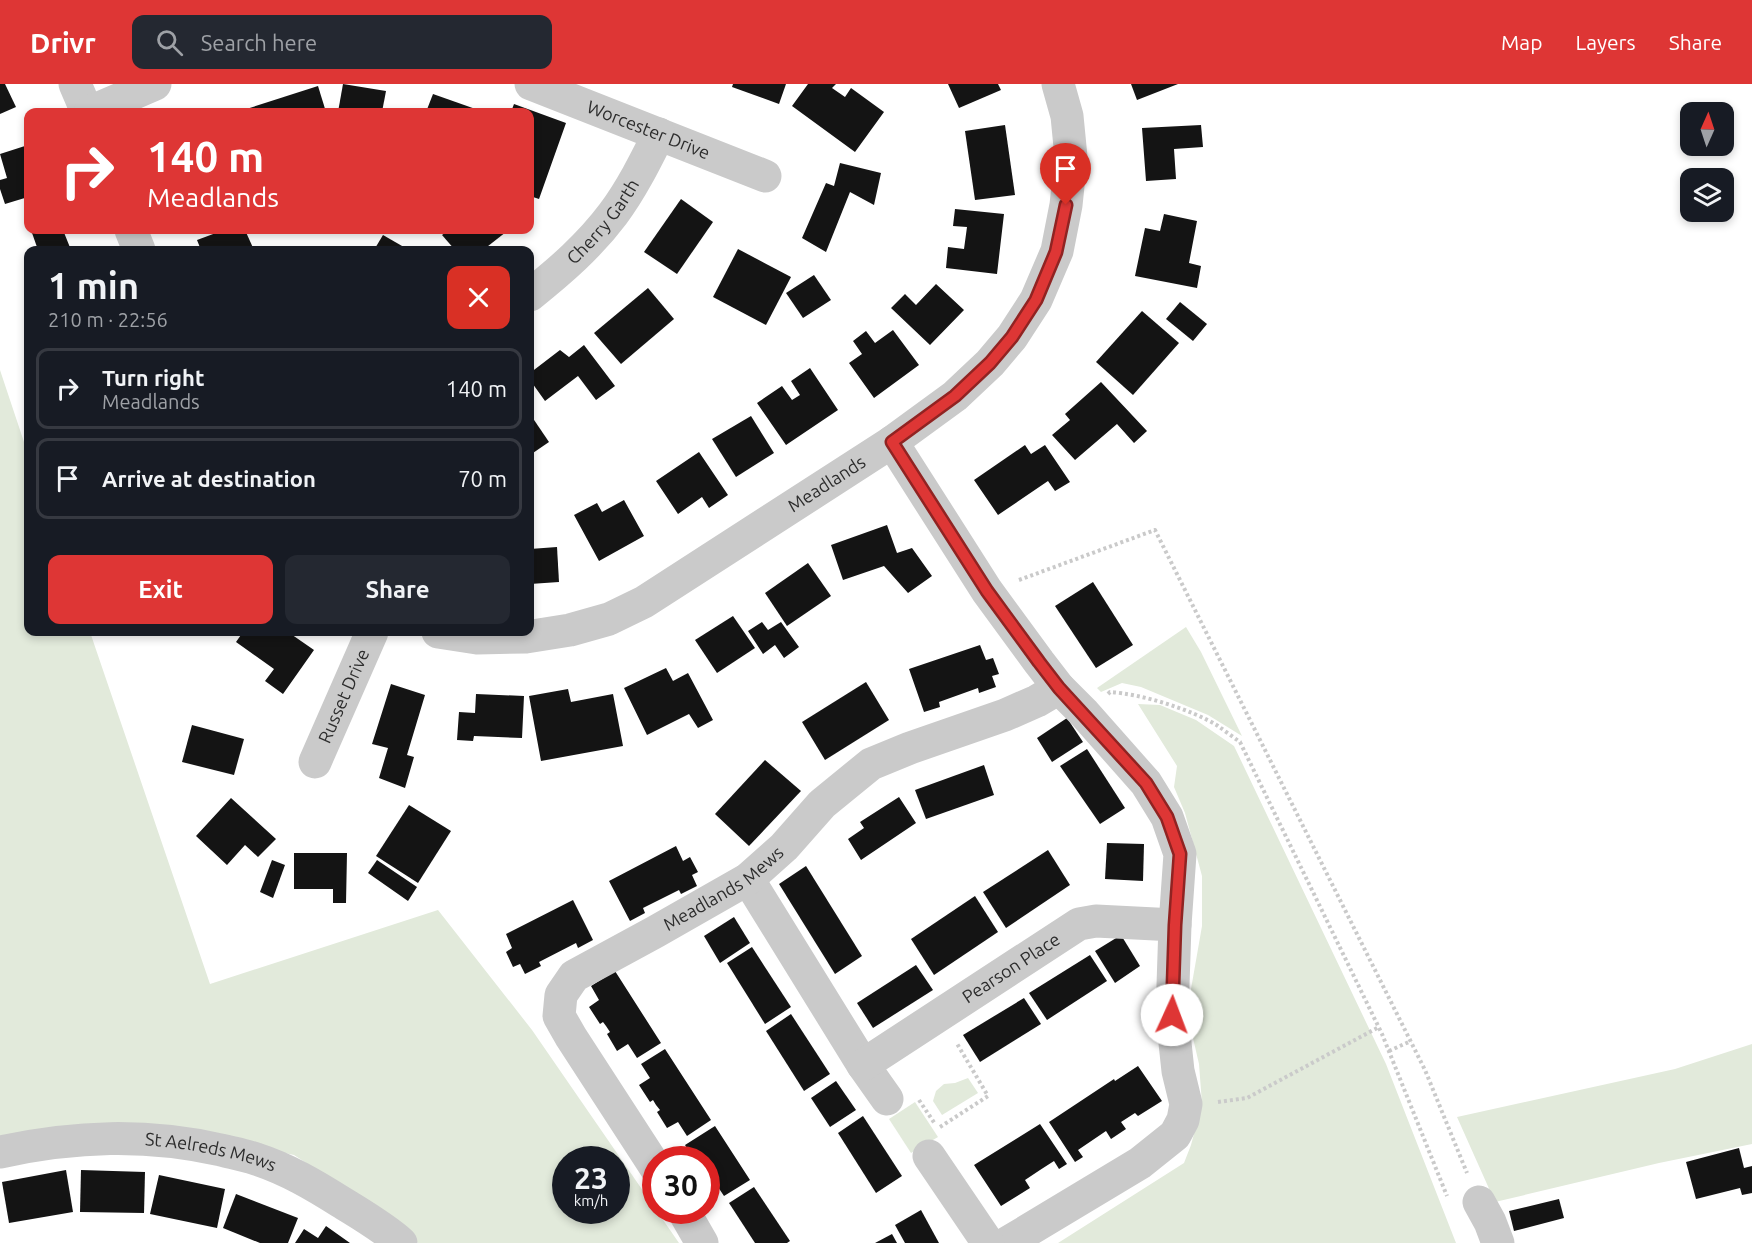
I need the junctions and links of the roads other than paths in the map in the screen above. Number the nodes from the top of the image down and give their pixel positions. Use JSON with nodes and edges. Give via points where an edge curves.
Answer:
{"nodes":[{"id":1,"x":75,"y":84,"type":"edge"},
{"id":2,"x":155,"y":84,"type":"edge"},
{"id":3,"x":531,"y":84,"type":"edge"},
{"id":4,"x":1058,"y":84,"type":"edge"},
{"id":5,"x":86,"y":108,"type":"edge"},
{"id":6,"x":98,"y":108,"type":"edge"},
{"id":7,"x":659,"y":134,"type":"junction"},
{"id":8,"x":765,"y":176,"type":"dead end"},
{"id":9,"x":534,"y":292,"type":"edge"},
{"id":10,"x":892,"y":442,"type":"junction"},
{"id":11,"x":370,"y":636,"type":"edge"},
{"id":12,"x":464,"y":636,"type":"edge"},
{"id":13,"x":532,"y":636,"type":"edge"},
{"id":14,"x":534,"y":636,"type":"edge"},
{"id":15,"x":1059,"y":688,"type":"junction"},
{"id":16,"x":315,"y":762,"type":"dead end"},
{"id":17,"x":748,"y":879,"type":"junction"},
{"id":18,"x":1175,"y":925,"type":"junction"},
{"id":19,"x":863,"y":1065,"type":"junction"},
{"id":20,"x":887,"y":1099,"type":"dead end"},
{"id":21,"x":933,"y":1142,"type":"road end"},
{"id":22,"x":642,"y":1146,"type":"edge"},
{"id":23,"x":0,"y":1152,"type":"edge"},
{"id":24,"x":1464,"y":1201,"type":"road end"},
{"id":25,"x":691,"y":1224,"type":"edge"},
{"id":26,"x":401,"y":1243,"type":"edge"},
{"id":27,"x":702,"y":1243,"type":"edge"},
{"id":28,"x":988,"y":1243,"type":"edge"},
{"id":29,"x":1007,"y":1243,"type":"edge"},
{"id":30,"x":1498,"y":1243,"type":"edge"}],
"edges":[{"from":1,"to":5,"type":"street"},
{"from":2,"to":6,"type":"street"},
{"from":3,"to":7,"type":"street","name":"Worcester Drive"},
{"from":4,"to":10,"type":"street","name":"Meadlands","via":[[1067,116],[1071,157],[1056,252],[1036,300],[990,363],[955,396]]},
{"from":7,"to":8,"type":"street","name":"Worcester Drive"},
{"from":7,"to":9,"type":"street","name":"Cherry Garth","via":[[613,214],[588,243]]},
{"from":10,"to":14,"type":"street","name":"Meadlands","via":[[644,602],[609,619]]},
{"from":10,"to":15,"type":"street","via":[[987,591]]},
{"from":11,"to":16,"type":"street","name":"Russet Drive"},
{"from":12,"to":13,"type":"street","name":"Meadlands"},
{"from":15,"to":17,"type":"street","name":"Meadlands Mews","via":[[1005,715],[871,764],[822,804],[784,847]]},
{"from":15,"to":18,"type":"street","via":[[1146,783],[1167,817],[1180,854]]},
{"from":17,"to":19,"type":"street"},
{"from":17,"to":22,"type":"street","name":"Meadlands Mews","via":[[574,976],[561,995],[560,1016],[571,1037]]},
{"from":18,"to":19,"type":"street","name":"Pearson Place","via":[[1096,921],[1079,924]]},
{"from":18,"to":29,"type":"street","via":[[1172,1015],[1186,1104],[1183,1120],[1175,1135],[1140,1163]]},
{"from":19,"to":20,"type":"street"},
{"from":21,"to":28,"type":"street"},
{"from":23,"to":26,"type":"street","name":"St Aelreds Mews","via":[[42,1143],[152,1139],[255,1158],[300,1177]]},
{"from":24,"to":30,"type":"street"},
{"from":25,"to":27,"type":"street"}]}
